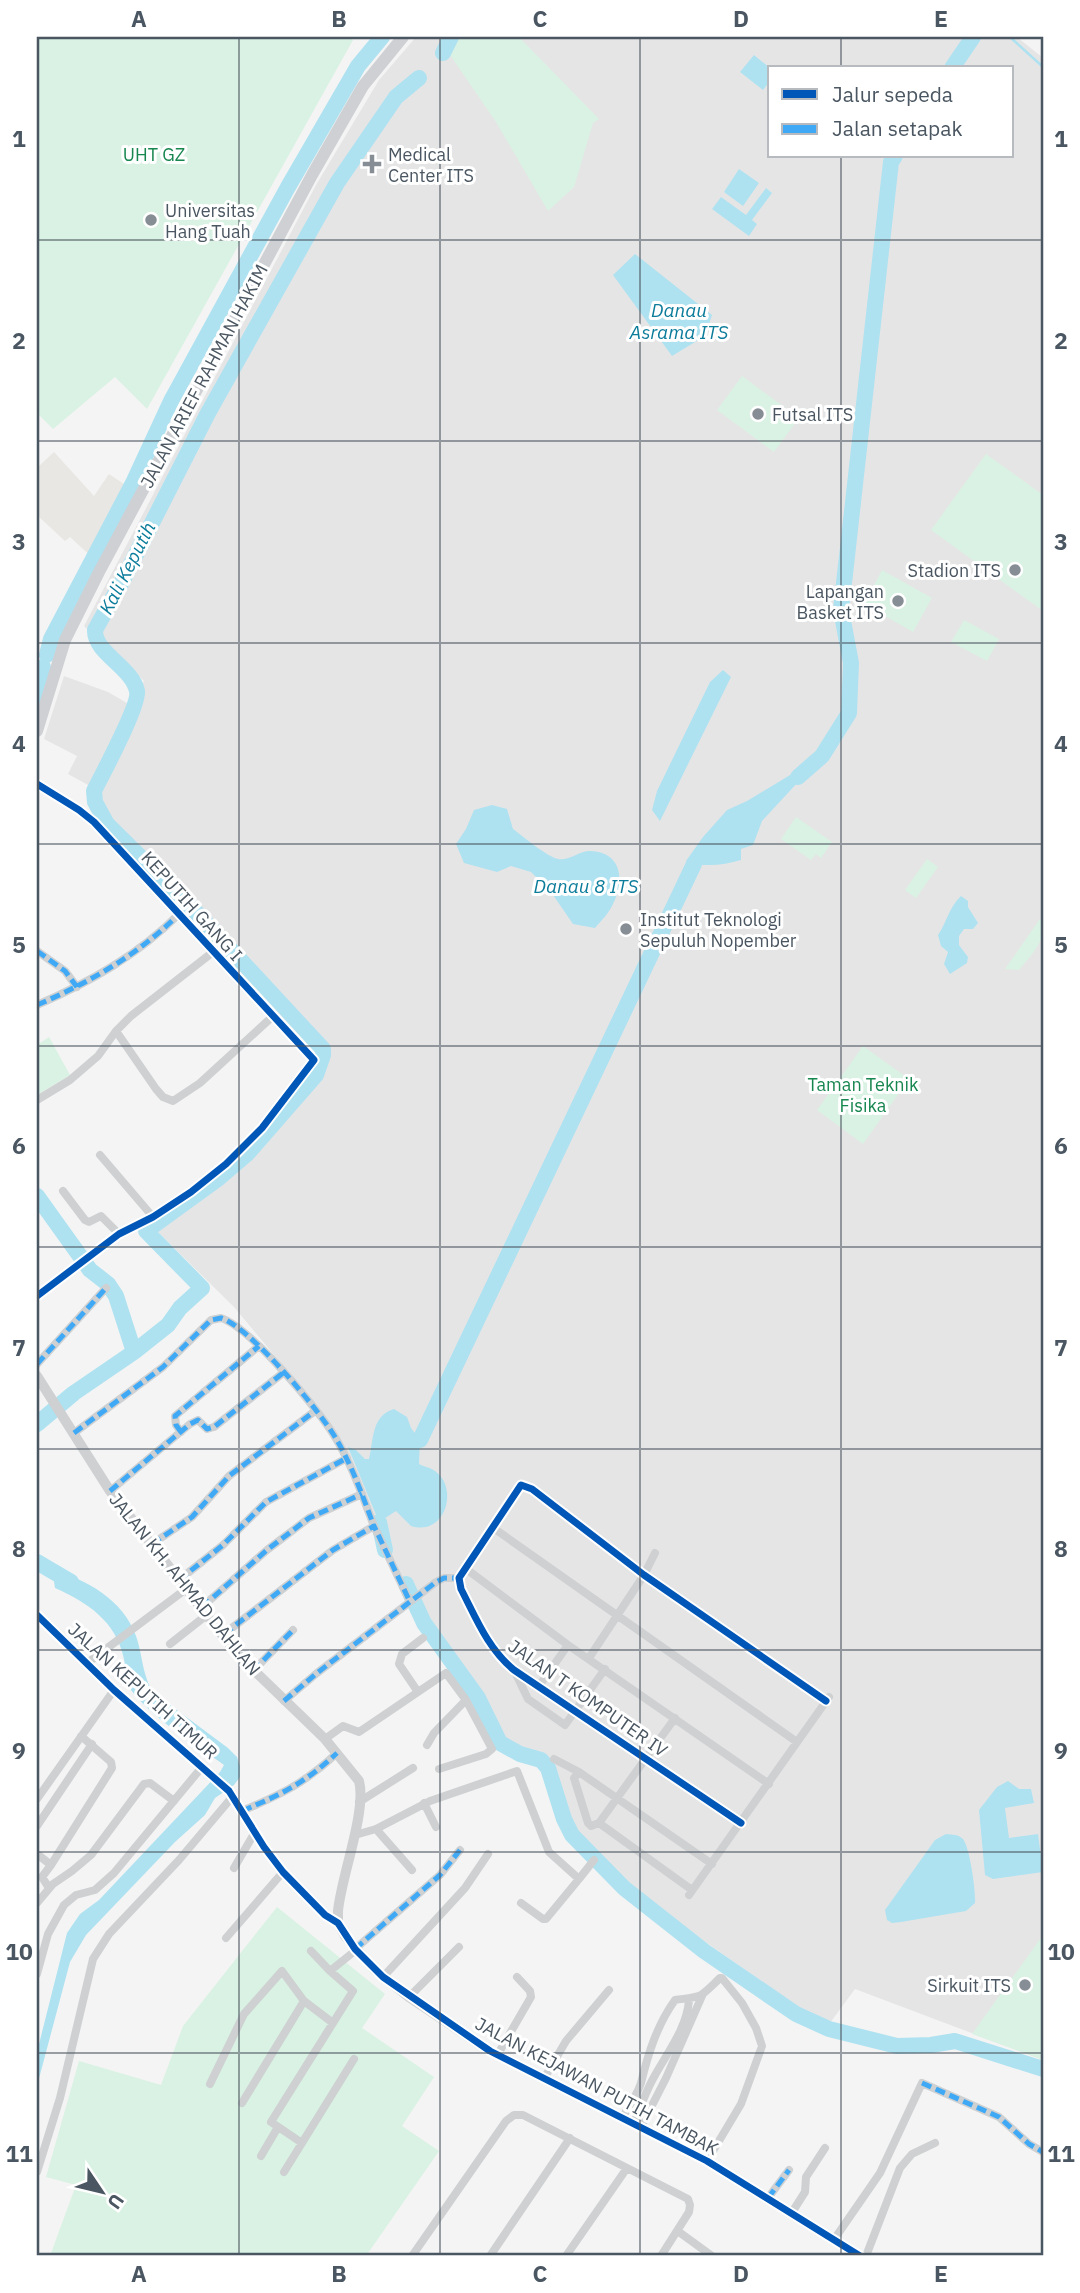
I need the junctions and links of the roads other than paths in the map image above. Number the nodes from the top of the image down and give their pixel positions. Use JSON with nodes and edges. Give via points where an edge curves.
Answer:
{"nodes":[{"id":1,"x":403,"y":37,"type":"edge"},
{"id":2,"x":40,"y":710,"type":"edge"},
{"id":3,"x":37,"y":731,"type":"edge"},
{"id":4,"x":37,"y":784,"type":"edge"},
{"id":5,"x":179,"y":914,"type":"junction"},
{"id":6,"x":37,"y":951,"type":"edge"},
{"id":7,"x":213,"y":952,"type":"junction"},
{"id":8,"x":77,"y":987,"type":"junction"},
{"id":9,"x":37,"y":1005,"type":"edge"},
{"id":10,"x":272,"y":1017,"type":"junction"},
{"id":11,"x":116,"y":1031,"type":"junction"},
{"id":12,"x":37,"y":1100,"type":"edge"},
{"id":13,"x":100,"y":1155,"type":"dead end"},
{"id":14,"x":63,"y":1191,"type":"dead end"},
{"id":15,"x":153,"y":1217,"type":"junction"},
{"id":16,"x":119,"y":1234,"type":"junction"},
{"id":17,"x":106,"y":1288,"type":"dead end"},
{"id":18,"x":37,"y":1296,"type":"edge"},
{"id":19,"x":259,"y":1346,"type":"junction"},
{"id":20,"x":37,"y":1364,"type":"edge"},
{"id":21,"x":283,"y":1373,"type":"junction"},
{"id":22,"x":37,"y":1376,"type":"edge"},
{"id":23,"x":315,"y":1411,"type":"junction"},
{"id":24,"x":181,"y":1432,"type":"junction"},
{"id":25,"x":74,"y":1433,"type":"junction"},
{"id":26,"x":346,"y":1458,"type":"junction"},
{"id":27,"x":110,"y":1491,"type":"junction"},
{"id":28,"x":362,"y":1494,"type":"junction"},
{"id":29,"x":374,"y":1525,"type":"junction"},
{"id":30,"x":492,"y":1527,"type":"junction"},
{"id":31,"x":152,"y":1544,"type":"junction"},
{"id":32,"x":654,"y":1553,"type":"dead end"},
{"id":33,"x":465,"y":1567,"type":"junction"},
{"id":34,"x":644,"y":1575,"type":"junction"},
{"id":35,"x":459,"y":1578,"type":"junction"},
{"id":36,"x":182,"y":1584,"type":"junction"},
{"id":37,"x":414,"y":1600,"type":"junction"},
{"id":38,"x":205,"y":1610,"type":"junction"},
{"id":39,"x":37,"y":1615,"type":"edge"},
{"id":40,"x":617,"y":1615,"type":"junction"},
{"id":41,"x":293,"y":1630,"type":"dead end"},
{"id":42,"x":224,"y":1634,"type":"junction"},
{"id":43,"x":423,"y":1638,"type":"dead end"},
{"id":44,"x":170,"y":1644,"type":"dead end"},
{"id":45,"x":568,"y":1645,"type":"junction"},
{"id":46,"x":589,"y":1658,"type":"junction"},
{"id":47,"x":86,"y":1664,"type":"junction"},
{"id":48,"x":605,"y":1669,"type":"junction"},
{"id":49,"x":514,"y":1670,"type":"junction"},
{"id":50,"x":253,"y":1671,"type":"junction"},
{"id":51,"x":539,"y":1686,"type":"junction"},
{"id":52,"x":114,"y":1690,"type":"junction"},
{"id":53,"x":418,"y":1692,"type":"junction"},
{"id":54,"x":466,"y":1700,"type":"junction"},
{"id":55,"x":284,"y":1701,"type":"junction"},
{"id":56,"x":575,"y":1711,"type":"junction"},
{"id":57,"x":675,"y":1718,"type":"junction"},
{"id":58,"x":81,"y":1736,"type":"junction"},
{"id":59,"x":324,"y":1739,"type":"junction"},
{"id":60,"x":797,"y":1742,"type":"junction"},
{"id":61,"x":92,"y":1744,"type":"junction"},
{"id":62,"x":427,"y":1745,"type":"dead end"},
{"id":63,"x":337,"y":1753,"type":"junction"},
{"id":64,"x":647,"y":1758,"type":"junction"},
{"id":65,"x":554,"y":1759,"type":"dead end"},
{"id":66,"x":202,"y":1767,"type":"junction"},
{"id":67,"x":413,"y":1768,"type":"dead end"},
{"id":68,"x":439,"y":1769,"type":"dead end"},
{"id":69,"x":579,"y":1772,"type":"junction"},
{"id":70,"x":769,"y":1784,"type":"junction"},
{"id":71,"x":231,"y":1793,"type":"junction"},
{"id":72,"x":37,"y":1799,"type":"edge"},
{"id":73,"x":618,"y":1800,"type":"junction"},
{"id":74,"x":174,"y":1801,"type":"junction"},
{"id":75,"x":359,"y":1802,"type":"junction"},
{"id":76,"x":424,"y":1803,"type":"junction"},
{"id":77,"x":242,"y":1811,"type":"junction"},
{"id":78,"x":599,"y":1823,"type":"junction"},
{"id":79,"x":741,"y":1823,"type":"junction"},
{"id":80,"x":37,"y":1826,"type":"edge"},
{"id":81,"x":436,"y":1827,"type":"dead end"},
{"id":82,"x":376,"y":1829,"type":"junction"},
{"id":83,"x":254,"y":1832,"type":"junction"},
{"id":84,"x":355,"y":1835,"type":"junction"},
{"id":85,"x":460,"y":1850,"type":"dead end"},
{"id":86,"x":37,"y":1854,"type":"edge"},
{"id":87,"x":488,"y":1854,"type":"dead end"},
{"id":88,"x":594,"y":1860,"type":"dead end"},
{"id":89,"x":712,"y":1864,"type":"junction"},
{"id":90,"x":51,"y":1865,"type":"junction"},
{"id":91,"x":234,"y":1868,"type":"dead end"},
{"id":92,"x":412,"y":1870,"type":"dead end"},
{"id":93,"x":283,"y":1872,"type":"junction"},
{"id":94,"x":579,"y":1878,"type":"junction"},
{"id":95,"x":49,"y":1888,"type":"junction"},
{"id":96,"x":37,"y":1903,"type":"edge"},
{"id":97,"x":521,"y":1903,"type":"dead end"},
{"id":98,"x":338,"y":1923,"type":"junction"},
{"id":99,"x":226,"y":1938,"type":"dead end"},
{"id":100,"x":459,"y":1947,"type":"dead end"},
{"id":101,"x":355,"y":1950,"type":"junction"},
{"id":102,"x":311,"y":1951,"type":"dead end"},
{"id":103,"x":330,"y":1971,"type":"junction"},
{"id":104,"x":37,"y":1974,"type":"edge"},
{"id":105,"x":383,"y":1977,"type":"junction"},
{"id":106,"x":517,"y":1977,"type":"dead end"},
{"id":107,"x":609,"y":1990,"type":"dead end"},
{"id":108,"x":702,"y":1996,"type":"junction"},
{"id":109,"x":409,"y":1997,"type":"junction"},
{"id":110,"x":689,"y":2000,"type":"junction"},
{"id":111,"x":303,"y":2001,"type":"junction"},
{"id":112,"x":333,"y":2022,"type":"junction"},
{"id":113,"x":498,"y":2054,"type":"junction"},
{"id":114,"x":354,"y":2059,"type":"dead end"},
{"id":115,"x":642,"y":2073,"type":"junction"},
{"id":116,"x":545,"y":2077,"type":"junction"},
{"id":117,"x":654,"y":2077,"type":"junction"},
{"id":118,"x":210,"y":2084,"type":"dead end"},
{"id":119,"x":242,"y":2103,"type":"dead end"},
{"id":120,"x":622,"y":2118,"type":"junction"},
{"id":121,"x":637,"y":2125,"type":"junction"},
{"id":122,"x":278,"y":2127,"type":"junction"},
{"id":123,"x":570,"y":2138,"type":"junction"},
{"id":124,"x":302,"y":2143,"type":"junction"},
{"id":125,"x":935,"y":2143,"type":"dead end"},
{"id":126,"x":825,"y":2148,"type":"dead end"},
{"id":127,"x":1043,"y":2152,"type":"edge"},
{"id":128,"x":261,"y":2156,"type":"dead end"},
{"id":129,"x":707,"y":2161,"type":"junction"},
{"id":130,"x":627,"y":2168,"type":"junction"},
{"id":131,"x":789,"y":2170,"type":"dead end"},
{"id":132,"x":37,"y":2172,"type":"edge"},
{"id":133,"x":284,"y":2172,"type":"dead end"},
{"id":134,"x":768,"y":2198,"type":"junction"},
{"id":135,"x":791,"y":2214,"type":"junction"},
{"id":136,"x":679,"y":2232,"type":"junction"},
{"id":137,"x":833,"y":2241,"type":"junction"},
{"id":138,"x":412,"y":2256,"type":"edge"},
{"id":139,"x":490,"y":2256,"type":"edge"},
{"id":140,"x":566,"y":2256,"type":"edge"},
{"id":141,"x":661,"y":2256,"type":"edge"},
{"id":142,"x":712,"y":2256,"type":"edge"},
{"id":143,"x":860,"y":2256,"type":"edge"},
{"id":144,"x":866,"y":2256,"type":"edge"}],
"edges":[{"from":1,"to":2,"type":"main road","name":"JALAN ARIEF RAHMAN HAKIM","via":[[363,86],[276,241],[99,572],[62,646]]},
{"from":2,"to":3,"type":"main road","name":"JALAN ARIEF RAHMAN HAKIM"},
{"from":4,"to":5,"type":"street","name":"KEPUTIH GANG I","via":[[94,822]]},
{"from":5,"to":7,"type":"street","name":"KEPUTIH GANG I"},
{"from":5,"to":8,"type":"street","via":[[132,954]]},
{"from":6,"to":8,"type":"street","via":[[65,971]]},
{"from":7,"to":10,"type":"street","name":"KEPUTIH GANG I"},
{"from":7,"to":11,"type":"street"},
{"from":8,"to":9,"type":"street"},
{"from":10,"to":11,"type":"street","via":[[176,1100],[166,1099]]},
{"from":10,"to":15,"type":"street","name":"KEPUTIH GANG I","via":[[314,1060],[244,1148]]},
{"from":11,"to":12,"type":"street","via":[[91,1063]]},
{"from":13,"to":15,"type":"street"},
{"from":14,"to":16,"type":"street","via":[[85,1220],[101,1216]]},
{"from":15,"to":16,"type":"street"},
{"from":16,"to":18,"type":"street"},
{"from":17,"to":20,"type":"street"},
{"from":19,"to":21,"type":"street"},
{"from":19,"to":24,"type":"street","via":[[175,1416]]},
{"from":19,"to":25,"type":"street","via":[[227,1320],[211,1320],[163,1367]]},
{"from":21,"to":23,"type":"street"},
{"from":21,"to":24,"type":"street","via":[[214,1427],[207,1429],[200,1420]]},
{"from":22,"to":25,"type":"street","name":"JALAN KH. AHMAD DAHLAN"},
{"from":23,"to":26,"type":"street"},
{"from":23,"to":31,"type":"street","via":[[229,1476],[192,1517]]},
{"from":24,"to":27,"type":"street"},
{"from":25,"to":27,"type":"street","name":"JALAN KH. AHMAD DAHLAN"},
{"from":26,"to":28,"type":"street"},
{"from":26,"to":36,"type":"street","via":[[266,1502]]},
{"from":27,"to":31,"type":"street","name":"JALAN KH. AHMAD DAHLAN"},
{"from":28,"to":29,"type":"street"},
{"from":28,"to":38,"type":"street","via":[[309,1518],[267,1550]]},
{"from":29,"to":37,"type":"street"},
{"from":29,"to":42,"type":"street","via":[[333,1550]]},
{"from":30,"to":33,"type":"street"},
{"from":30,"to":34,"type":"street","via":[[521,1485],[526,1486]]},
{"from":30,"to":40,"type":"street"},
{"from":31,"to":36,"type":"street","name":"JALAN KH. AHMAD DAHLAN"},
{"from":32,"to":34,"type":"street"},
{"from":33,"to":35,"type":"street"},
{"from":33,"to":45,"type":"street"},
{"from":34,"to":40,"type":"street"},
{"from":34,"to":60,"type":"street","via":[[828,1699]]},
{"from":35,"to":37,"type":"street","via":[[444,1578]]},
{"from":35,"to":49,"type":"street","name":"JALAN T KOMPUTER IV","via":[[492,1648]]},
{"from":36,"to":38,"type":"street","name":"JALAN KH. AHMAD DAHLAN"},
{"from":36,"to":47,"type":"street","via":[[144,1622]]},
{"from":37,"to":55,"type":"street"},
{"from":38,"to":42,"type":"street","name":"JALAN KH. AHMAD DAHLAN"},
{"from":38,"to":44,"type":"street"},
{"from":39,"to":47,"type":"street","name":"JALAN KEPUTIH TIMUR"},
{"from":40,"to":46,"type":"street"},
{"from":40,"to":60,"type":"street"},
{"from":41,"to":50,"type":"street"},
{"from":42,"to":50,"type":"street","name":"JALAN KH. AHMAD DAHLAN"},
{"from":43,"to":53,"type":"street","via":[[402,1654],[399,1664]]},
{"from":45,"to":46,"type":"street"},
{"from":45,"to":51,"type":"street"},
{"from":46,"to":48,"type":"street"},
{"from":47,"to":52,"type":"street","name":"JALAN KEPUTIH TIMUR"},
{"from":48,"to":56,"type":"street"},
{"from":48,"to":57,"type":"street"},
{"from":49,"to":51,"type":"street","name":"JALAN T KOMPUTER IV"},
{"from":49,"to":56,"type":"street","via":[[528,1699],[563,1725]]},
{"from":50,"to":55,"type":"street","name":"JALAN KH. AHMAD DAHLAN"},
{"from":51,"to":56,"type":"street","name":"JALAN T KOMPUTER IV"},
{"from":52,"to":58,"type":"street"},
{"from":52,"to":66,"type":"street","name":"JALAN KEPUTIH TIMUR"},
{"from":53,"to":54,"type":"street","via":[[446,1673]]},
{"from":53,"to":59,"type":"street","via":[[359,1732],[343,1726]]},
{"from":54,"to":62,"type":"street"},
{"from":54,"to":68,"type":"street","via":[[492,1749]]},
{"from":55,"to":59,"type":"street","name":"JALAN KH. AHMAD DAHLAN"},
{"from":56,"to":64,"type":"street","name":"JALAN T KOMPUTER IV"},
{"from":57,"to":64,"type":"street"},
{"from":57,"to":70,"type":"street"},
{"from":58,"to":61,"type":"street"},
{"from":58,"to":72,"type":"street"},
{"from":59,"to":63,"type":"street","name":"JALAN KH. AHMAD DAHLAN"},
{"from":60,"to":70,"type":"street"},
{"from":61,"to":80,"type":"street"},
{"from":61,"to":90,"type":"street","via":[[112,1768]]},
{"from":63,"to":75,"type":"street","name":"JALAN KH. AHMAD DAHLAN","via":[[359,1781]]},
{"from":63,"to":77,"type":"street","via":[[284,1793]]},
{"from":64,"to":73,"type":"street"},
{"from":64,"to":79,"type":"street","name":"JALAN T KOMPUTER IV"},
{"from":65,"to":69,"type":"street"},
{"from":66,"to":71,"type":"street","name":"JALAN KEPUTIH TIMUR"},
{"from":66,"to":74,"type":"street"},
{"from":67,"to":75,"type":"street"},
{"from":69,"to":73,"type":"street"},
{"from":69,"to":78,"type":"street","via":[[574,1778],[588,1823]]},
{"from":70,"to":79,"type":"street"},
{"from":71,"to":77,"type":"street","name":"JALAN KEPUTIH TIMUR"},
{"from":71,"to":132,"type":"street","via":[[179,1860],[109,1934],[93,1959]]},
{"from":73,"to":78,"type":"street"},
{"from":73,"to":89,"type":"street"},
{"from":74,"to":95,"type":"street","via":[[150,1783],[144,1784],[91,1855]]},
{"from":74,"to":104,"type":"street","via":[[102,1885],[64,1905],[47,1934]]},
{"from":75,"to":84,"type":"street","name":"JALAN KH. AHMAD DAHLAN"},
{"from":76,"to":81,"type":"street"},
{"from":76,"to":82,"type":"street"},
{"from":76,"to":94,"type":"street","via":[[517,1771],[549,1852]]},
{"from":77,"to":83,"type":"street","name":"JALAN KEPUTIH TIMUR"},
{"from":78,"to":89,"type":"street","via":[[691,1893]]},
{"from":79,"to":89,"type":"street"},
{"from":82,"to":84,"type":"street"},
{"from":82,"to":92,"type":"street"},
{"from":83,"to":91,"type":"street"},
{"from":83,"to":93,"type":"street","name":"JALAN KEPUTIH TIMUR"},
{"from":84,"to":98,"type":"street","name":"JALAN KH. AHMAD DAHLAN"},
{"from":85,"to":101,"type":"street","via":[[440,1875]]},
{"from":86,"to":90,"type":"street"},
{"from":87,"to":105,"type":"street","via":[[465,1888]]},
{"from":88,"to":94,"type":"street"},
{"from":90,"to":95,"type":"street","via":[[42,1877]]},
{"from":93,"to":98,"type":"street","name":"JALAN KEPUTIH TIMUR"},
{"from":93,"to":99,"type":"street"},
{"from":94,"to":97,"type":"street","via":[[546,1919]]},
{"from":95,"to":96,"type":"street"},
{"from":98,"to":101,"type":"street","name":"JALAN KEJAWAN PUTIH TAMBAK"},
{"from":100,"to":109,"type":"street"},
{"from":101,"to":103,"type":"street"},
{"from":101,"to":105,"type":"street","name":"JALAN KEJAWAN PUTIH TAMBAK"},
{"from":102,"to":103,"type":"street"},
{"from":103,"to":112,"type":"street","via":[[353,1991]]},
{"from":105,"to":109,"type":"street","name":"JALAN KEJAWAN PUTIH TAMBAK"},
{"from":106,"to":113,"type":"street","via":[[531,1997]]},
{"from":107,"to":116,"type":"street","via":[[566,2040]]},
{"from":108,"to":110,"type":"street"},
{"from":108,"to":121,"type":"street","via":[[666,2078]]},
{"from":108,"to":129,"type":"street","via":[[722,1978],[742,2003],[762,2046],[741,2105]]},
{"from":109,"to":113,"type":"street","name":"JALAN KEJAWAN PUTIH TAMBAK"},
{"from":110,"to":115,"type":"street","via":[[675,2000],[668,2009]]},
{"from":110,"to":117,"type":"street","via":[[673,2045]]},
{"from":111,"to":112,"type":"street"},
{"from":111,"to":118,"type":"street","via":[[282,1971],[244,2014]]},
{"from":111,"to":119,"type":"street"},
{"from":112,"to":122,"type":"street","via":[[271,2122]]},
{"from":113,"to":116,"type":"street","name":"JALAN KEJAWAN PUTIH TAMBAK"},
{"from":114,"to":124,"type":"street"},
{"from":115,"to":117,"type":"street"},
{"from":115,"to":120,"type":"street"},
{"from":116,"to":120,"type":"street","name":"JALAN KEJAWAN PUTIH TAMBAK"},
{"from":117,"to":121,"type":"street"},
{"from":120,"to":121,"type":"street","name":"JALAN KEJAWAN PUTIH TAMBAK"},
{"from":121,"to":129,"type":"street","name":"JALAN KEJAWAN PUTIH TAMBAK"},
{"from":122,"to":124,"type":"street"},
{"from":122,"to":128,"type":"street"},
{"from":123,"to":130,"type":"street"},
{"from":123,"to":138,"type":"street","via":[[514,2115]]},
{"from":123,"to":139,"type":"street"},
{"from":124,"to":133,"type":"street"},
{"from":125,"to":144,"type":"street","via":[[912,2154],[900,2168]]},
{"from":126,"to":135,"type":"street","via":[[806,2177],[805,2192]]},
{"from":127,"to":137,"type":"street","via":[[999,2117],[922,2083],[880,2173]]},
{"from":129,"to":134,"type":"street","name":"JALAN KEJAWAN PUTIH TAMBAK"},
{"from":130,"to":136,"type":"street","via":[[688,2199],[689,2212]]},
{"from":130,"to":140,"type":"street"},
{"from":131,"to":134,"type":"street"},
{"from":134,"to":135,"type":"street","name":"JALAN KEJAWAN PUTIH TAMBAK"},
{"from":135,"to":137,"type":"street","name":"JALAN KEJAWAN PUTIH TAMBAK"},
{"from":136,"to":141,"type":"street"},
{"from":136,"to":142,"type":"street"},
{"from":137,"to":143,"type":"street","name":"JALAN KEJAWAN PUTIH TAMBAK"}]}
